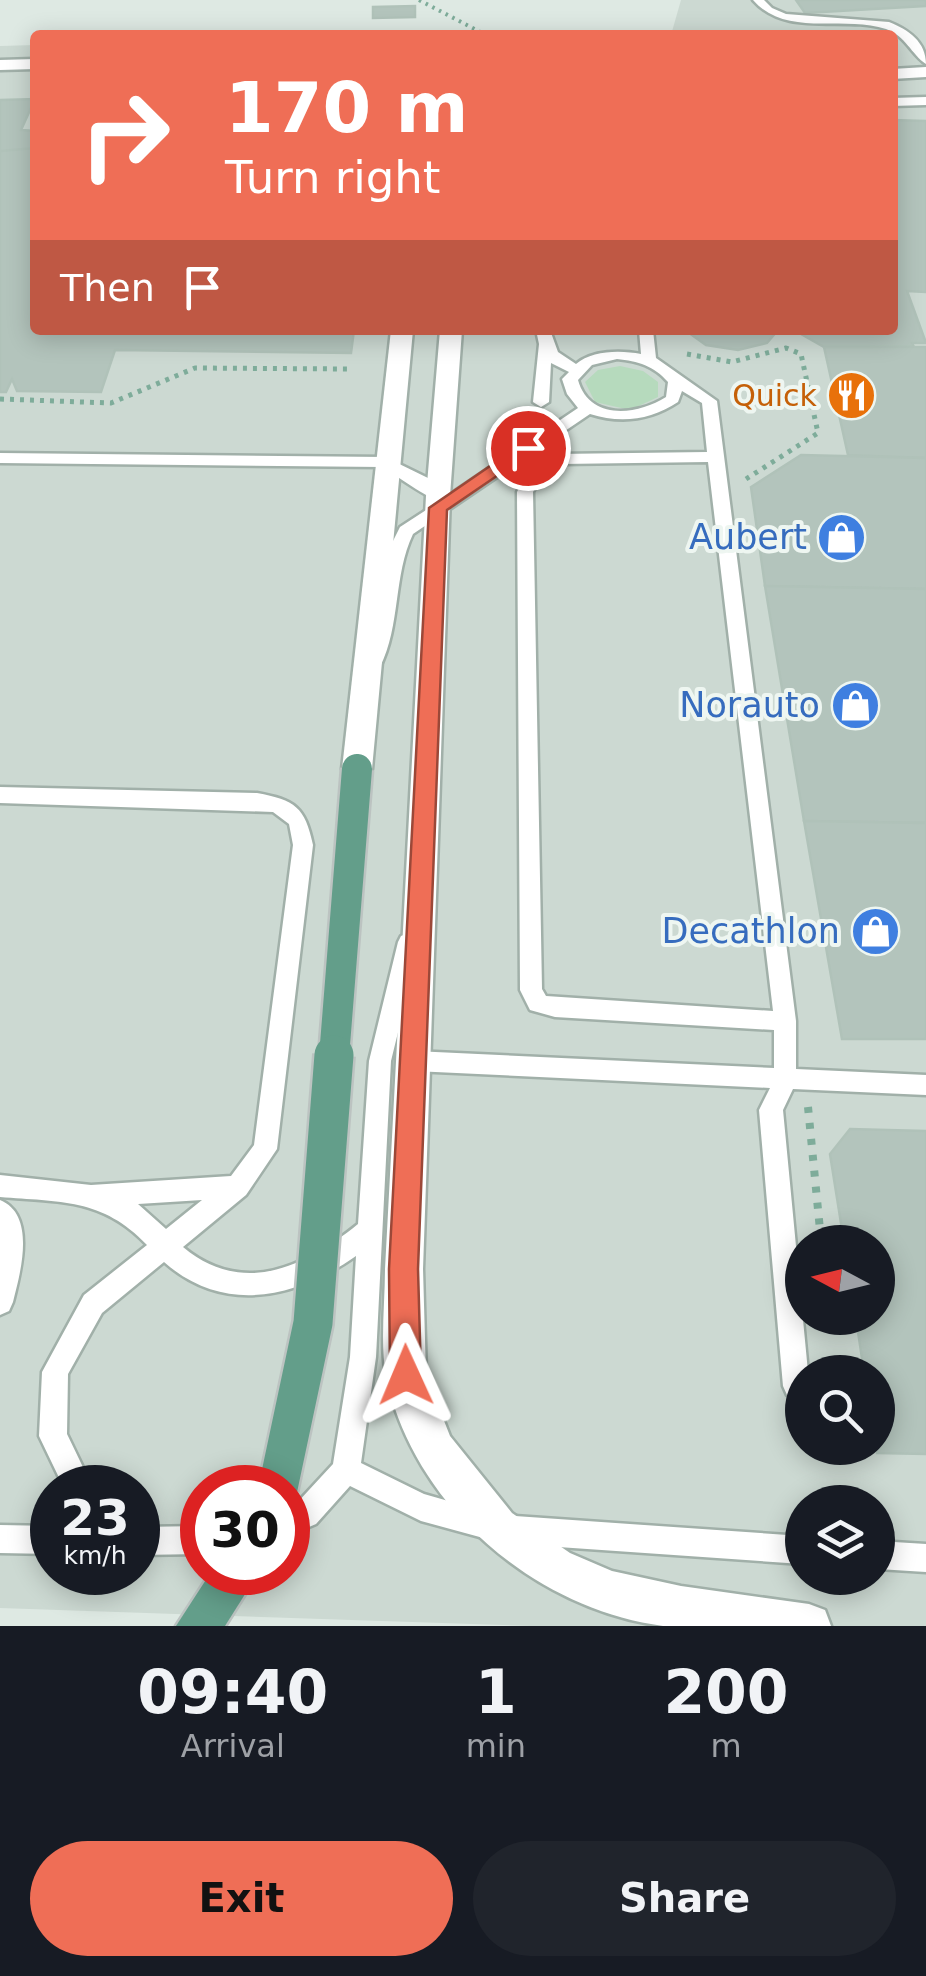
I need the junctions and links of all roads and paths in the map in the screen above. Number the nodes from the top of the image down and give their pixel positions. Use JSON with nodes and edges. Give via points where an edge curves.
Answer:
{"nodes":[{"id":1,"x":419,"y":0,"type":"edge"},
{"id":2,"x":758,"y":0,"type":"edge"},
{"id":3,"x":476,"y":30,"type":"edge"},
{"id":4,"x":895,"y":30,"type":"edge"},
{"id":5,"x":898,"y":32,"type":"edge"},
{"id":6,"x":926,"y":62,"type":"edge"},
{"id":7,"x":30,"y":64,"type":"edge"},
{"id":8,"x":0,"y":65,"type":"edge"},
{"id":9,"x":926,"y":72,"type":"edge"},
{"id":10,"x":898,"y":74,"type":"edge"},
{"id":11,"x":926,"y":101,"type":"edge"},
{"id":12,"x":898,"y":102,"type":"edge"},
{"id":13,"x":401,"y":335,"type":"edge"},
{"id":14,"x":451,"y":335,"type":"edge"},
{"id":15,"x":646,"y":335,"type":"edge"},
{"id":16,"x":544,"y":338,"type":"edge"},
{"id":17,"x":649,"y":360,"type":"junction"},
{"id":18,"x":349,"y":369,"type":"dead end"},
{"id":19,"x":576,"y":369,"type":"junction"},
{"id":20,"x":676,"y":381,"type":"junction"},
{"id":21,"x":0,"y":399,"type":"edge"},
{"id":22,"x":542,"y":402,"type":"dead end"},
{"id":23,"x":589,"y":408,"type":"junction"},
{"id":24,"x":716,"y":457,"type":"junction"},
{"id":25,"x":0,"y":458,"type":"edge"},
{"id":26,"x":385,"y":462,"type":"junction"},
{"id":27,"x":438,"y":502,"type":"junction"},
{"id":28,"x":365,"y":683,"type":"junction"},
{"id":29,"x":357,"y":769,"type":"joint"},
{"id":30,"x":0,"y":796,"type":"edge"},
{"id":31,"x":421,"y":908,"type":"junction"},
{"id":32,"x":785,"y":1021,"type":"junction"},
{"id":33,"x":414,"y":1061,"type":"junction"},
{"id":34,"x":785,"y":1081,"type":"junction"},
{"id":35,"x":926,"y":1085,"type":"edge"},
{"id":36,"x":0,"y":1186,"type":"edge"},
{"id":37,"x":236,"y":1187,"type":"junction"},
{"id":38,"x":82,"y":1195,"type":"junction"},
{"id":39,"x":0,"y":1212,"type":"edge"},
{"id":40,"x":371,"y":1229,"type":"junction"},
{"id":41,"x":163,"y":1246,"type":"junction"},
{"id":42,"x":0,"y":1302,"type":"edge"},
{"id":43,"x":793,"y":1355,"type":"edge"},
{"id":44,"x":68,"y":1465,"type":"edge"},
{"id":45,"x":283,"y":1465,"type":"edge"},
{"id":46,"x":346,"y":1470,"type":"junction"},
{"id":47,"x":310,"y":1510,"type":"edge"},
{"id":48,"x":497,"y":1528,"type":"junction"},
{"id":49,"x":0,"y":1539,"type":"edge"},
{"id":50,"x":30,"y":1540,"type":"edge"},
{"id":51,"x":785,"y":1549,"type":"edge"},
{"id":52,"x":895,"y":1556,"type":"edge"},
{"id":53,"x":926,"y":1558,"type":"edge"},
{"id":54,"x":221,"y":1595,"type":"edge"},
{"id":55,"x":198,"y":1626,"type":"edge"},
{"id":56,"x":809,"y":1626,"type":"edge"}],
"edges":[{"from":1,"to":3,"type":"path"},
{"from":2,"to":4,"type":"lane","via":[[782,16]]},
{"from":5,"to":6,"type":"lane"},
{"from":7,"to":8,"type":"street"},
{"from":9,"to":10,"type":"street"},
{"from":11,"to":12,"type":"lane"},
{"from":13,"to":26,"type":"street"},
{"from":14,"to":27,"type":"street"},
{"from":15,"to":17,"type":"lane"},
{"from":16,"to":19,"type":"lane","via":[[561,364]]},
{"from":16,"to":22,"type":"lane"},
{"from":17,"to":19,"type":"lane","via":[[601,357]]},
{"from":17,"to":20,"type":"lane"},
{"from":18,"to":21,"type":"path","via":[[195,368],[111,404]]},
{"from":19,"to":23,"type":"lane","via":[[571,390]]},
{"from":20,"to":23,"type":"lane","via":[[673,398],[652,412],[620,416]]},
{"from":20,"to":24,"type":"lane","via":[[708,401]]},
{"from":23,"to":27,"type":"lane"},
{"from":24,"to":32,"type":"lane"},
{"from":24,"to":32,"type":"lane","via":[[558,458],[535,472],[524,492],[531,990],[538,1003],[555,1008]]},
{"from":25,"to":26,"type":"lane"},
{"from":26,"to":27,"type":"lane","via":[[422,482]]},
{"from":26,"to":28,"type":"street"},
{"from":27,"to":28,"type":"lane","via":[[393,553],[386,632]]},
{"from":27,"to":31,"type":"street"},
{"from":28,"to":29,"type":"street"},
{"from":29,"to":45,"type":"main road","bridge":true,"via":[[313,1323]]},
{"from":30,"to":37,"type":"lane","via":[[257,801],[279,805],[298,820],[303,845],[266,1148]]},
{"from":31,"to":33,"type":"street"},
{"from":31,"to":40,"type":"lane","via":[[380,1060]]},
{"from":32,"to":34,"type":"lane"},
{"from":33,"to":34,"type":"lane"},
{"from":33,"to":48,"type":"street","via":[[406,1375],[435,1450]]},
{"from":34,"to":35,"type":"lane"},
{"from":34,"to":43,"type":"lane","via":[[771,1110]]},
{"from":36,"to":38,"type":"lane"},
{"from":37,"to":38,"type":"lane"},
{"from":37,"to":41,"type":"lane"},
{"from":38,"to":41,"type":"lane","via":[[126,1210]]},
{"from":39,"to":42,"type":"lane","via":[[10,1259]]},
{"from":40,"to":41,"type":"lane","via":[[330,1262],[265,1288],[233,1285],[191,1268]]},
{"from":40,"to":46,"type":"lane","via":[[363,1357]]},
{"from":41,"to":44,"type":"lane","via":[[93,1304],[55,1372],[53,1436]]},
{"from":46,"to":47,"type":"lane"},
{"from":46,"to":48,"type":"lane","via":[[421,1507]]},
{"from":48,"to":51,"type":"lane"},
{"from":48,"to":56,"type":"street","via":[[555,1568],[611,1592]]},
{"from":49,"to":50,"type":"lane"},
{"from":52,"to":53,"type":"lane"},
{"from":54,"to":55,"type":"main road"}]}
